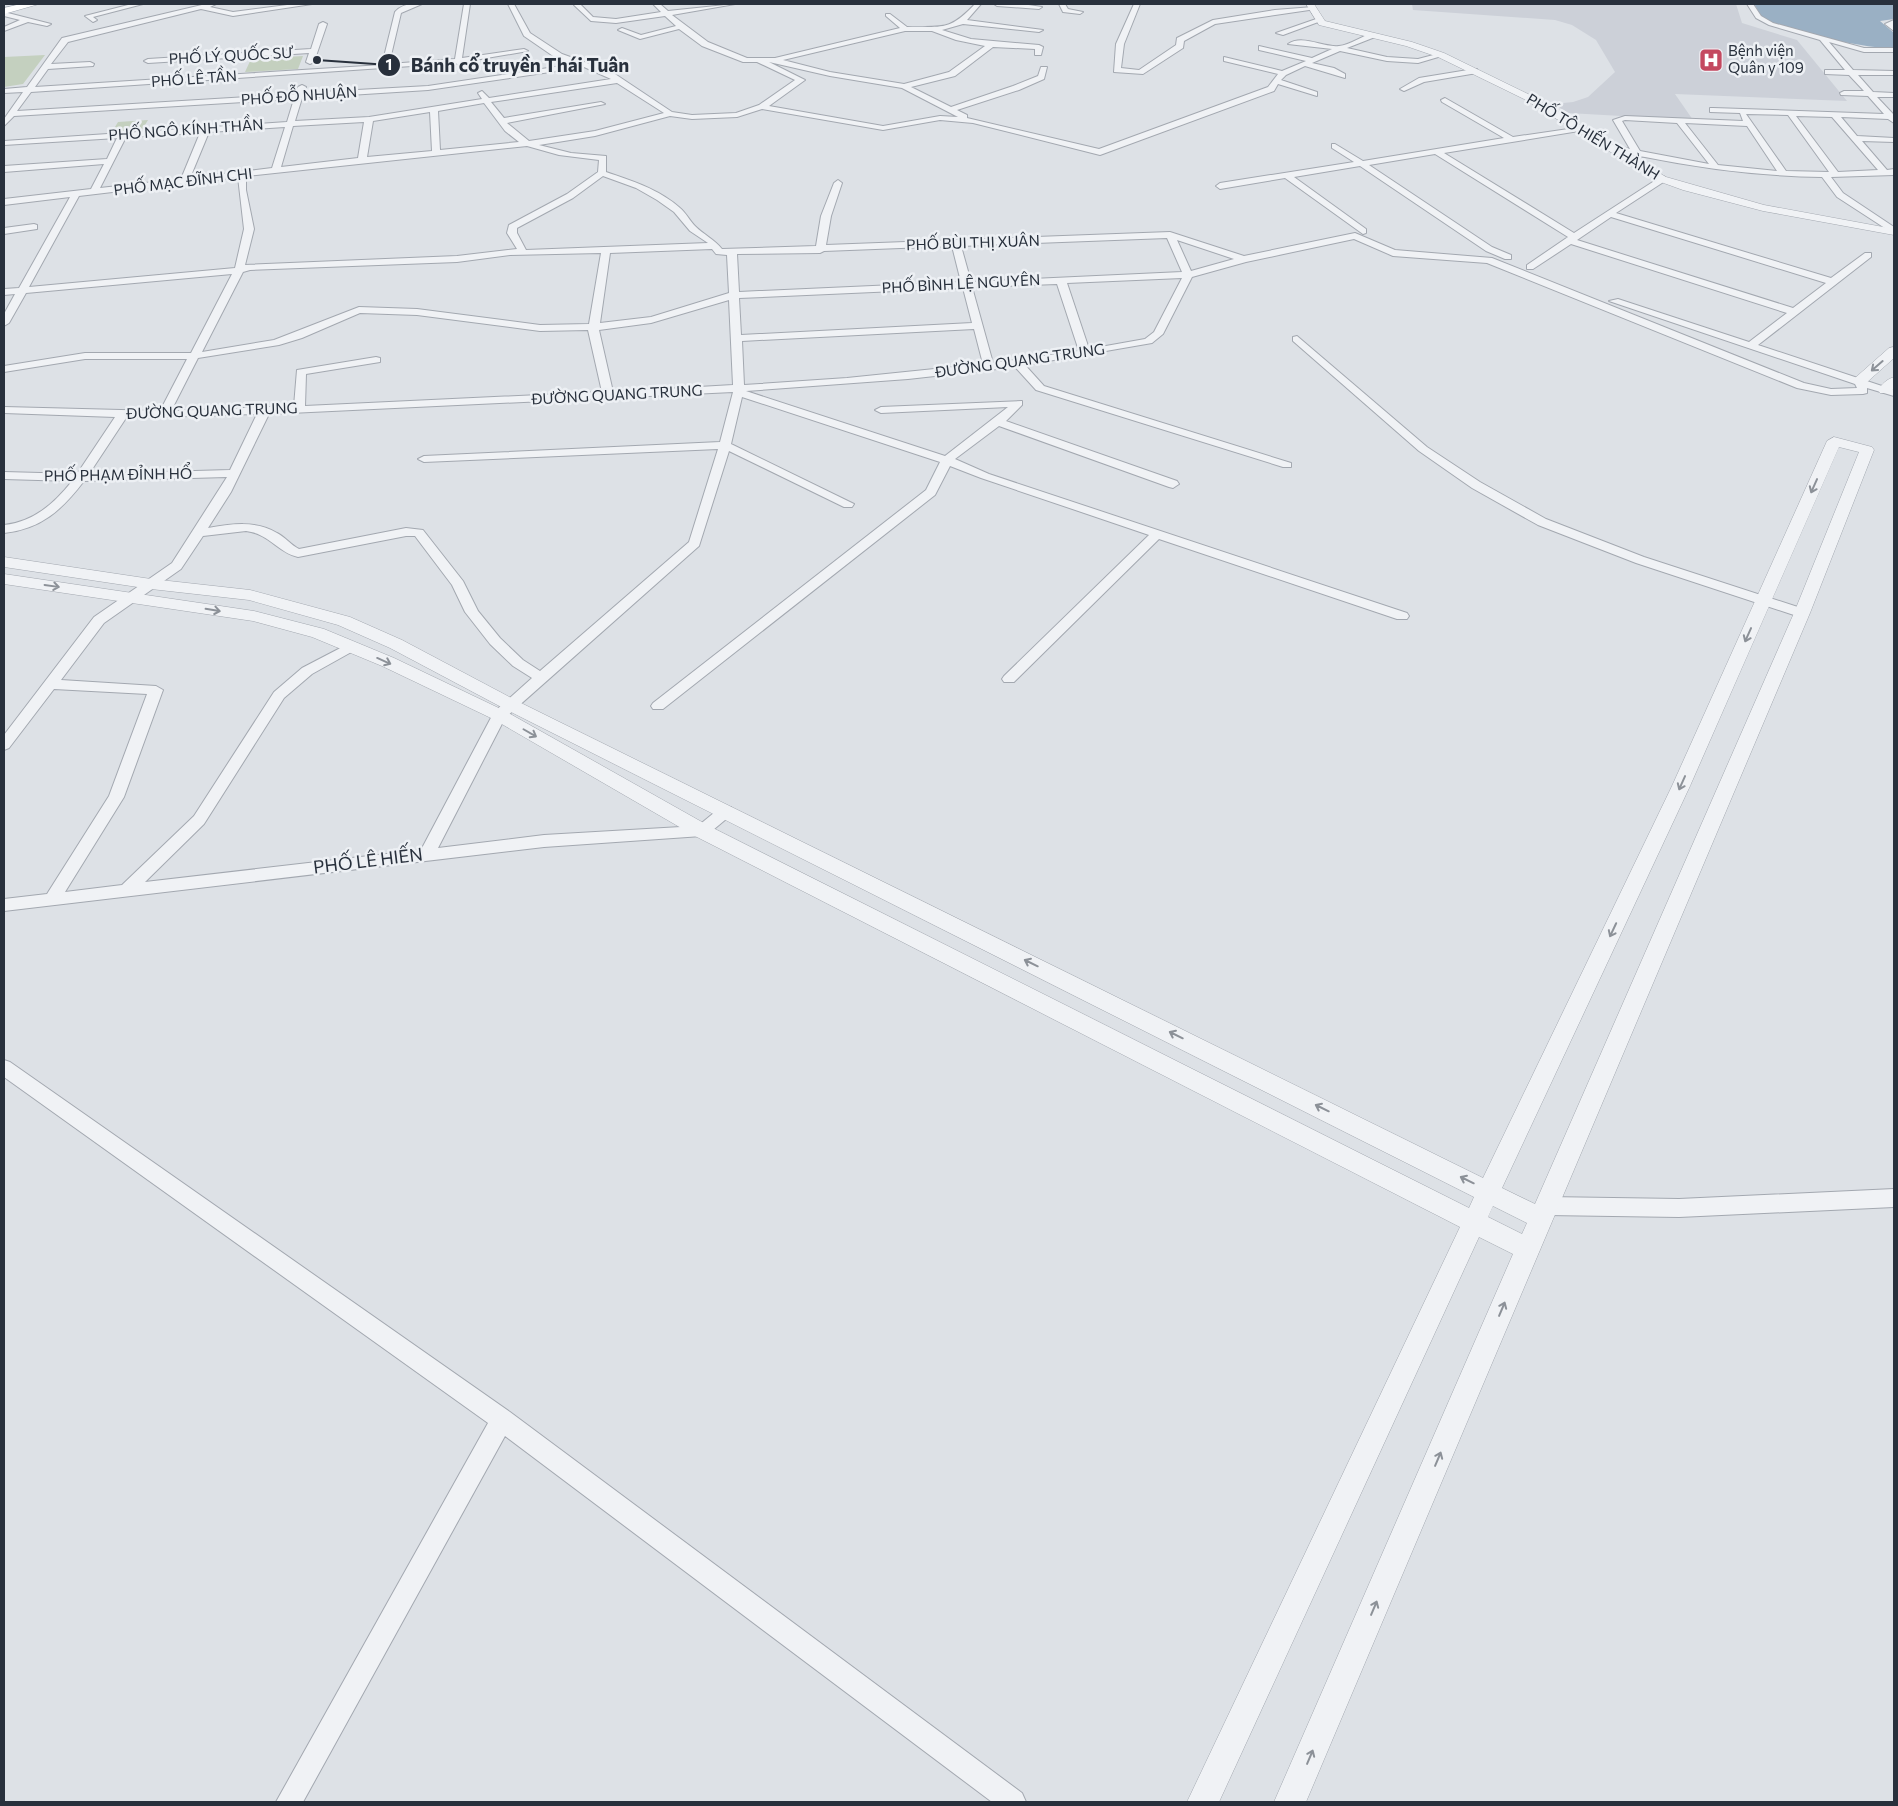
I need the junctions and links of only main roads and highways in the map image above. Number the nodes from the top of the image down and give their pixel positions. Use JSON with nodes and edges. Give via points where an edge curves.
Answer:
{"nodes":[{"id":1,"x":23,"y":4,"type":"edge"},
{"id":2,"x":34,"y":4,"type":"edge"},
{"id":3,"x":5,"y":10,"type":"edge"}],
"edges":[{"from":1,"to":3,"type":"main road"},
{"from":2,"to":3,"type":"main road"}]}
